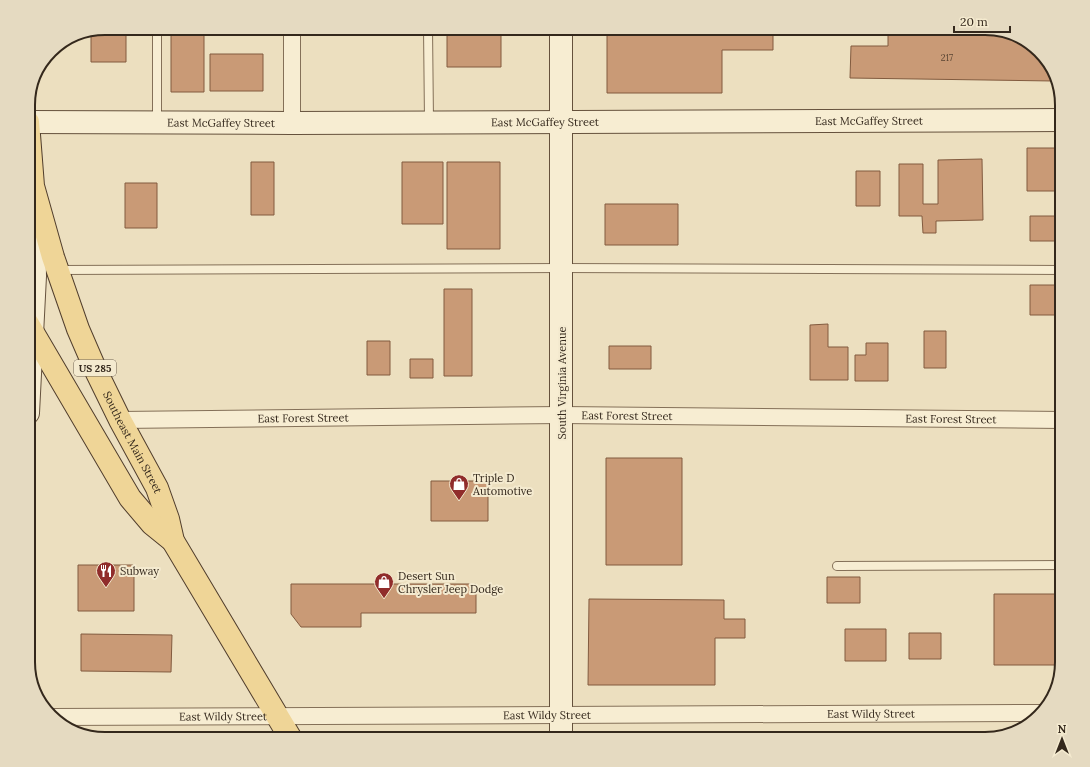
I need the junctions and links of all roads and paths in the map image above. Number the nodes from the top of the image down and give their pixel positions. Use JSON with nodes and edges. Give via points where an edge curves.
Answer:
{"nodes":[{"id":1,"x":157,"y":35,"type":"edge"},
{"id":2,"x":292,"y":35,"type":"edge"},
{"id":3,"x":428,"y":35,"type":"edge"},
{"id":4,"x":561,"y":35,"type":"edge"},
{"id":5,"x":1055,"y":120,"type":"edge"},
{"id":6,"x":35,"y":122,"type":"edge"},
{"id":7,"x":157,"y":122,"type":"junction"},
{"id":8,"x":429,"y":122,"type":"junction"},
{"id":9,"x":562,"y":122,"type":"junction"},
{"id":10,"x":292,"y":123,"type":"junction"},
{"id":11,"x":35,"y":193,"type":"edge"},
{"id":12,"x":562,"y":268,"type":"junction"},
{"id":13,"x":58,"y":270,"type":"junction"},
{"id":14,"x":1055,"y":270,"type":"edge"},
{"id":15,"x":35,"y":336,"type":"edge"},
{"id":16,"x":562,"y":415,"type":"junction"},
{"id":17,"x":120,"y":420,"type":"junction"},
{"id":18,"x":1055,"y":420,"type":"edge"},
{"id":19,"x":173,"y":542,"type":"junction"},
{"id":20,"x":1055,"y":565,"type":"edge"},
{"id":21,"x":836,"y":566,"type":"dead end"},
{"id":22,"x":1033,"y":713,"type":"edge"},
{"id":23,"x":561,"y":714,"type":"junction"},
{"id":24,"x":277,"y":716,"type":"junction"},
{"id":25,"x":62,"y":717,"type":"edge"},
{"id":26,"x":287,"y":732,"type":"edge"},
{"id":27,"x":561,"y":732,"type":"edge"}],
"edges":[{"from":1,"to":7,"type":"lane"},
{"from":2,"to":10,"type":"street"},
{"from":3,"to":8,"type":"lane"},
{"from":4,"to":9,"type":"main road","name":"South Virginia Avenue"},
{"from":5,"to":9,"type":"main road","name":"East McGaffey Street"},
{"from":6,"to":7,"type":"main road","name":"East McGaffey Street"},
{"from":7,"to":10,"type":"main road","name":"East McGaffey Street"},
{"from":8,"to":9,"type":"main road","name":"East McGaffey Street"},
{"from":8,"to":10,"type":"main road","name":"East McGaffey Street"},
{"from":9,"to":12,"type":"main road","name":"South Virginia Avenue"},
{"from":11,"to":13,"type":"main road","name":"Southeast Main Street","number":"US 285"},
{"from":12,"to":13,"type":"lane"},
{"from":12,"to":14,"type":"lane"},
{"from":12,"to":16,"type":"main road","name":"South Virginia Avenue"},
{"from":13,"to":17,"type":"main road","name":"Southeast Main Street","number":"US 285","via":[[78,329]]},
{"from":15,"to":19,"type":"main road","name":"Southeast Main Street","number":"US 285","via":[[130,498],[152,524]]},
{"from":16,"to":17,"type":"street","name":"East Forest Street"},
{"from":16,"to":18,"type":"street","name":"East Forest Street"},
{"from":16,"to":23,"type":"main road","name":"South Virginia Avenue"},
{"from":17,"to":19,"type":"main road","name":"Southeast Main Street","number":"US 285","via":[[158,488]]},
{"from":19,"to":24,"type":"main road","name":"Southeast Main Street","number":"US 285"},
{"from":20,"to":21,"type":"lane"},
{"from":22,"to":23,"type":"street","name":"East Wildy Street"},
{"from":23,"to":24,"type":"street","name":"East Wildy Street"},
{"from":23,"to":27,"type":"main road","name":"South Virginia Avenue"},
{"from":24,"to":25,"type":"street","name":"East Wildy Street"},
{"from":24,"to":26,"type":"main road","name":"Southeast Main Street","number":"US 285"}]}
